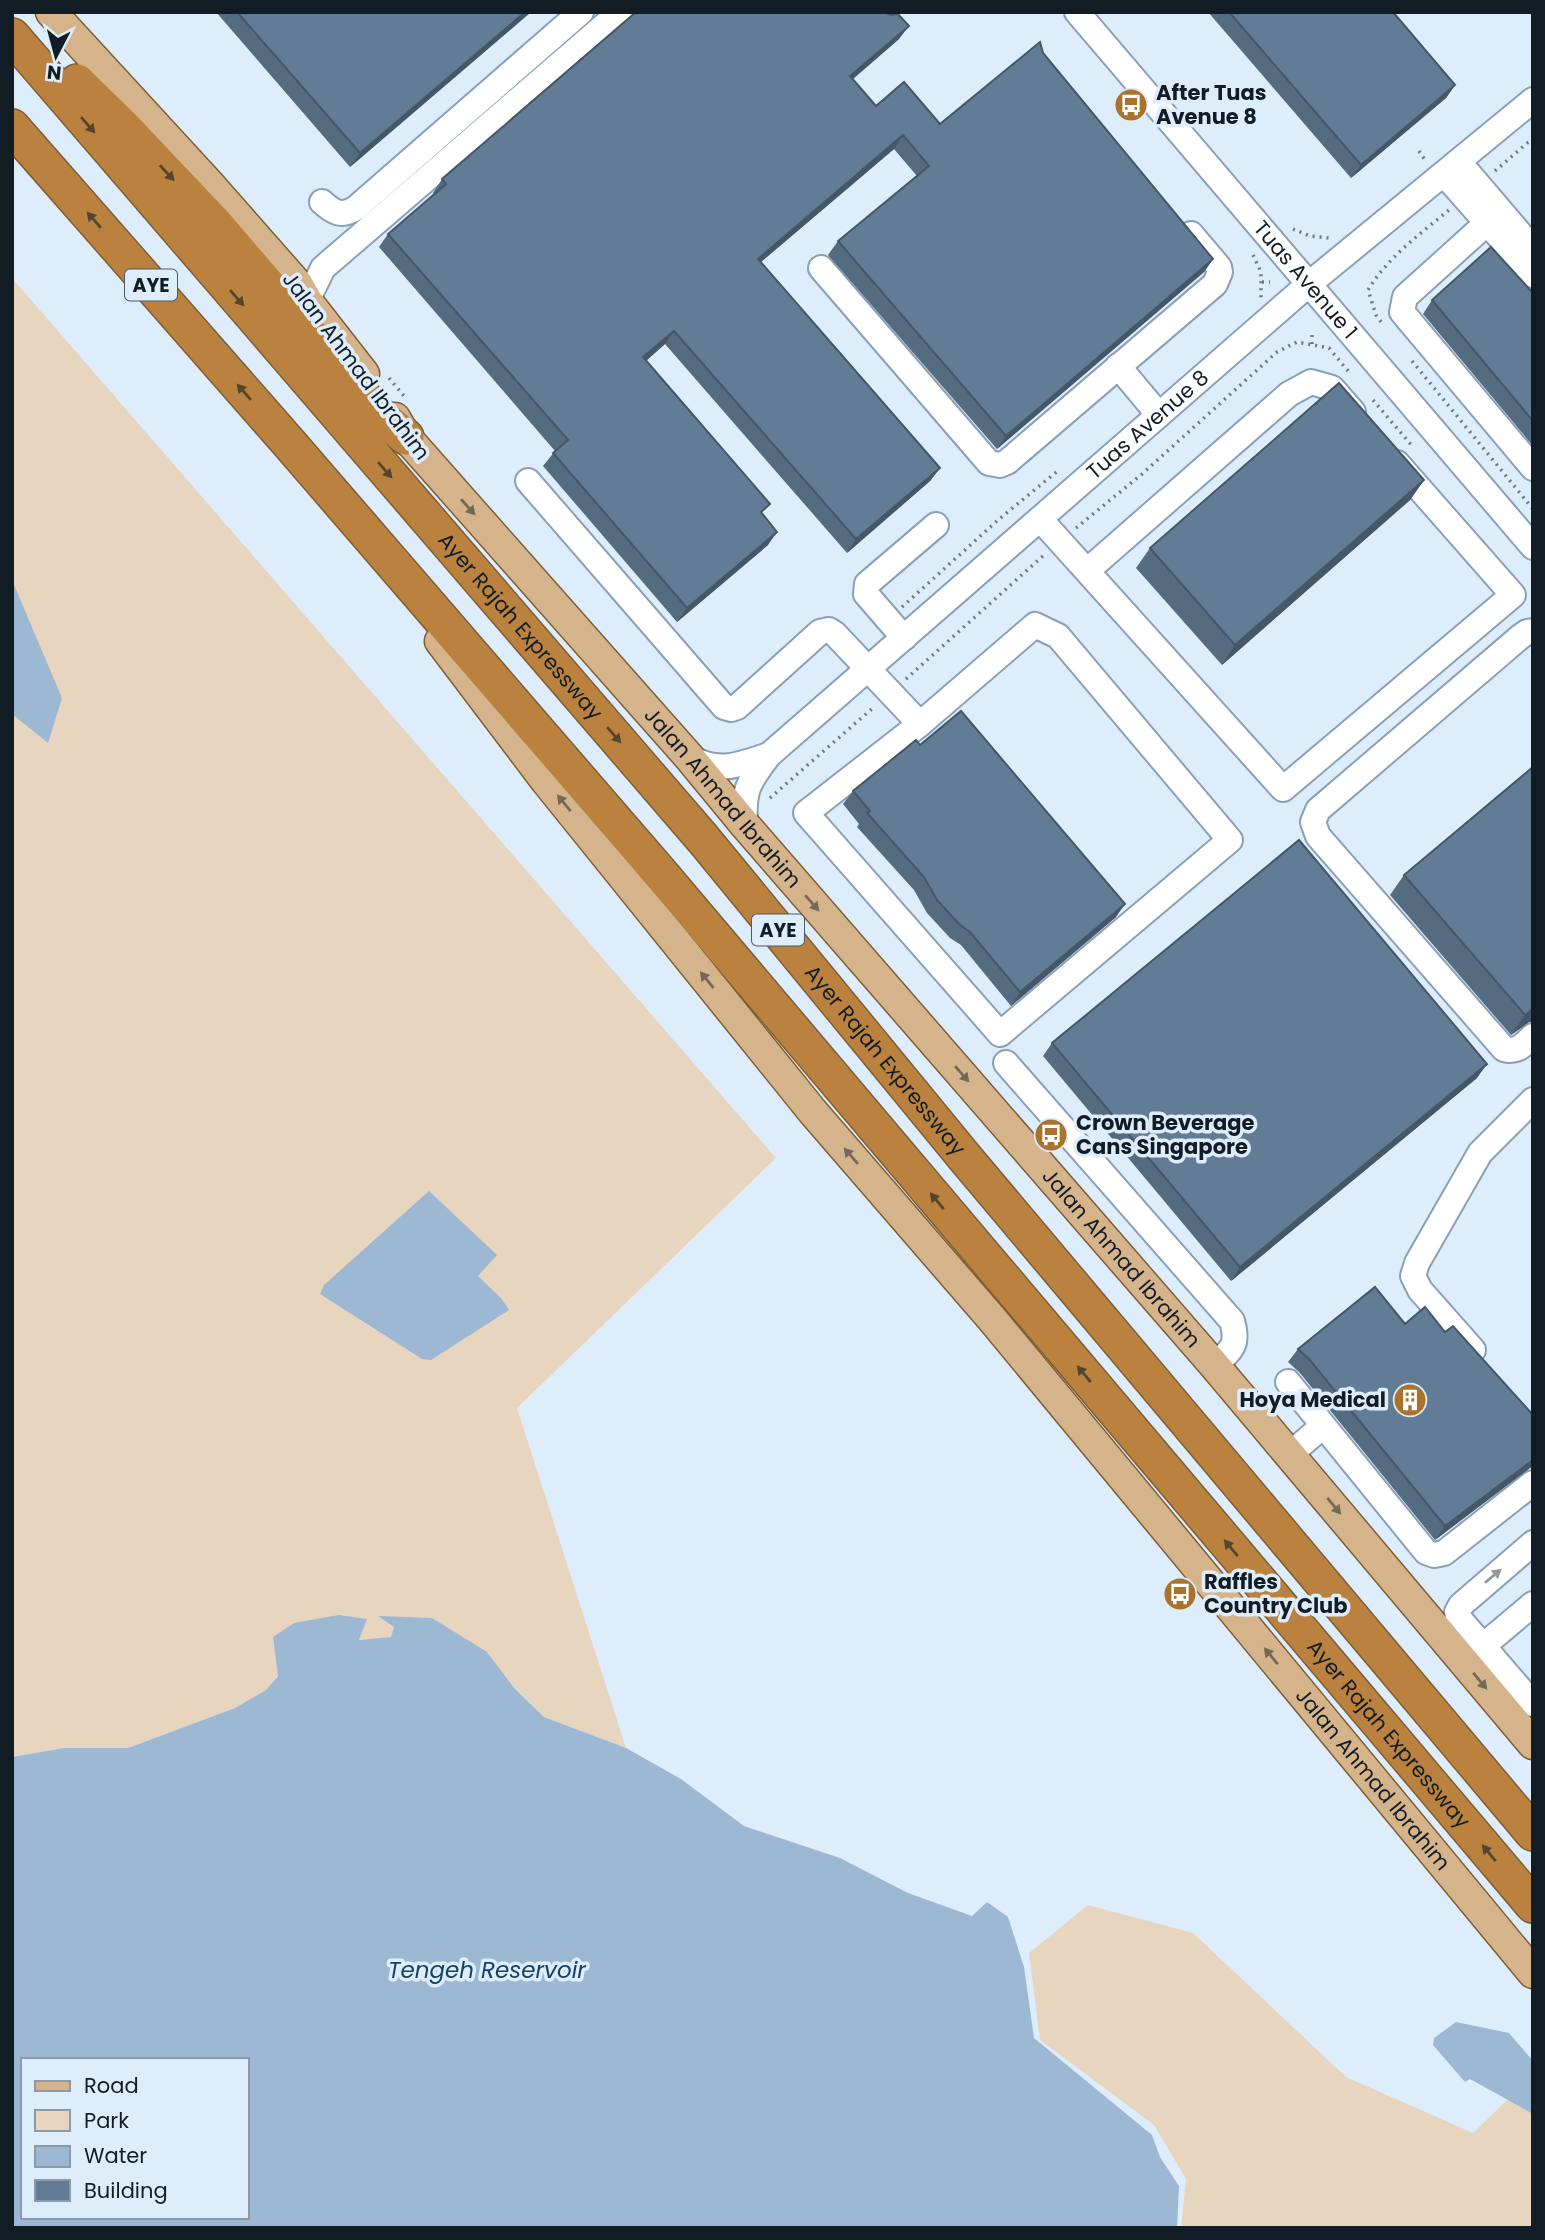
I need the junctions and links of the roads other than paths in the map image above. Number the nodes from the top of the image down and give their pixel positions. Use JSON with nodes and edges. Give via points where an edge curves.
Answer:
{"nodes":[{"id":1,"x":51,"y":12,"type":"edge"},
{"id":2,"x":581,"y":12,"type":"edge"},
{"id":3,"x":620,"y":12,"type":"edge"},
{"id":4,"x":1077,"y":12,"type":"edge"},
{"id":5,"x":12,"y":25,"type":"edge"},
{"id":6,"x":12,"y":36,"type":"edge"},
{"id":7,"x":1533,"y":100,"type":"edge"},
{"id":8,"x":12,"y":127,"type":"edge"},
{"id":9,"x":1452,"y":168,"type":"junction"},
{"id":10,"x":1471,"y":191,"type":"junction"},
{"id":11,"x":322,"y":202,"type":"dead end"},
{"id":12,"x":1175,"y":215,"type":"edge"},
{"id":13,"x":1487,"y":223,"type":"junction"},
{"id":14,"x":1533,"y":249,"type":"edge"},
{"id":15,"x":281,"y":267,"type":"junction"},
{"id":16,"x":323,"y":268,"type":"junction"},
{"id":17,"x":821,"y":268,"type":"dead end"},
{"id":18,"x":1533,"y":275,"type":"edge"},
{"id":19,"x":1309,"y":285,"type":"junction"},
{"id":20,"x":307,"y":301,"type":"junction"},
{"id":21,"x":1118,"y":366,"type":"junction"},
{"id":22,"x":1159,"y":415,"type":"junction"},
{"id":23,"x":1368,"y":429,"type":"edge"},
{"id":24,"x":407,"y":437,"type":"junction"},
{"id":25,"x":289,"y":443,"type":"junction"},
{"id":26,"x":1386,"y":450,"type":"edge"},
{"id":27,"x":1533,"y":468,"type":"edge"},
{"id":28,"x":528,"y":481,"type":"dead end"},
{"id":29,"x":1040,"y":519,"type":"junction"},
{"id":30,"x":936,"y":525,"type":"dead end"},
{"id":31,"x":1533,"y":547,"type":"edge"},
{"id":32,"x":1088,"y":570,"type":"junction"},
{"id":33,"x":896,"y":629,"type":"junction"},
{"id":34,"x":1533,"y":631,"type":"edge"},
{"id":35,"x":868,"y":669,"type":"junction"},
{"id":36,"x":920,"y":724,"type":"junction"},
{"id":37,"x":769,"y":755,"type":"junction"},
{"id":38,"x":689,"y":757,"type":"junction"},
{"id":39,"x":745,"y":825,"type":"junction"},
{"id":40,"x":1533,"y":1036,"type":"edge"},
{"id":41,"x":1006,"y":1063,"type":"dead end"},
{"id":42,"x":1532,"y":1100,"type":"edge"},
{"id":43,"x":1214,"y":1364,"type":"junction"},
{"id":44,"x":1489,"y":1370,"type":"edge"},
{"id":45,"x":1287,"y":1382,"type":"dead end"},
{"id":46,"x":1323,"y":1426,"type":"junction"},
{"id":47,"x":1290,"y":1454,"type":"junction"},
{"id":48,"x":1533,"y":1483,"type":"edge"},
{"id":49,"x":1533,"y":1543,"type":"edge"},
{"id":50,"x":1533,"y":1604,"type":"edge"},
{"id":51,"x":1483,"y":1647,"type":"junction"},
{"id":52,"x":1533,"y":1704,"type":"edge"},
{"id":53,"x":1533,"y":1744,"type":"edge"},
{"id":54,"x":1533,"y":1833,"type":"edge"},
{"id":55,"x":1533,"y":1905,"type":"edge"},
{"id":56,"x":1533,"y":1973,"type":"edge"}],
"edges":[{"from":1,"to":15,"type":"main road","name":"Jalan Ahmad Ibrahim"},
{"from":2,"to":11,"type":"street","via":[[356,208],[339,213]]},
{"from":3,"to":16,"type":"street"},
{"from":4,"to":19,"type":"street","name":"Tuas Avenue 1"},
{"from":5,"to":24,"type":"highway","one_way":true,"via":[[24,29],[125,129],[214,223],[355,390]]},
{"from":6,"to":54,"type":"highway","name":"Ayer Rajah Expressway","number":"AYE","one_way":true,"via":[[704,840]]},
{"from":7,"to":9,"type":"street","name":"Tuas Avenue 8"},
{"from":25,"to":8,"type":"highway","name":"Ayer Rajah Expressway","number":"AYE","one_way":true},
{"from":9,"to":10,"type":"street"},
{"from":9,"to":19,"type":"street","name":"Tuas Avenue 8"},
{"from":10,"to":13,"type":"street"},
{"from":10,"to":14,"type":"street"},
{"from":12,"to":21,"type":"street","via":[[1219,267],[1219,279]]},
{"from":13,"to":18,"type":"street"},
{"from":13,"to":27,"type":"street","via":[[1405,297],[1402,312]]},
{"from":15,"to":16,"type":"street"},
{"from":15,"to":20,"type":"main road","name":"Jalan Ahmad Ibrahim"},
{"from":16,"to":20,"type":"street"},
{"from":17,"to":21,"type":"street","via":[[993,465],[1007,462]]},
{"from":19,"to":22,"type":"street","name":"Tuas Avenue 8"},
{"from":19,"to":31,"type":"street","name":"Tuas Avenue 1"},
{"from":20,"to":24,"type":"main road","name":"Jalan Ahmad Ibrahim"},
{"from":21,"to":22,"type":"street"},
{"from":22,"to":29,"type":"street","name":"Tuas Avenue 8"},
{"from":23,"to":32,"type":"street","via":[[1332,388],[1311,382],[1270,410]]},
{"from":24,"to":38,"type":"main road","name":"Jalan Ahmad Ibrahim","one_way":true},
{"from":55,"to":25,"type":"highway","name":"Ayer Rajah Expressway","number":"AYE","one_way":true,"via":[[661,874]]},
{"from":56,"to":25,"type":"main road","name":"Jalan Ahmad Ibrahim","one_way":true,"via":[[992,1319],[813,1112],[546,781]]},
{"from":26,"to":32,"type":"street","via":[[1513,595],[1283,789]]},
{"from":28,"to":35,"type":"street","via":[[724,707],[737,707],[825,630],[835,634]]},
{"from":29,"to":32,"type":"street"},
{"from":29,"to":33,"type":"street","name":"Tuas Avenue 8"},
{"from":30,"to":33,"type":"street","via":[[867,584],[866,594]]},
{"from":33,"to":35,"type":"street","name":"Tuas Avenue 8"},
{"from":34,"to":40,"type":"street","via":[[1520,637],[1318,810],[1313,822],[1318,836],[1504,1049],[1519,1048]]},
{"from":35,"to":36,"type":"street"},
{"from":35,"to":37,"type":"street","name":"Tuas Avenue 8"},
{"from":36,"to":36,"type":"street","via":[[1035,625],[1058,636],[1230,840],[1000,1034],[806,813]]},
{"from":37,"to":38,"type":"street","name":"Tuas Avenue 8","via":[[717,767]]},
{"from":37,"to":39,"type":"street","name":"Tuas Avenue 8","via":[[746,789]]},
{"from":38,"to":39,"type":"main road","name":"Jalan Ahmad Ibrahim"},
{"from":39,"to":43,"type":"main road","name":"Jalan Ahmad Ibrahim","one_way":true},
{"from":41,"to":43,"type":"street","via":[[1232,1321],[1235,1342]]},
{"from":42,"to":44,"type":"street","via":[[1480,1153],[1413,1276]]},
{"from":43,"to":47,"type":"main road","name":"Jalan Ahmad Ibrahim"},
{"from":45,"to":46,"type":"street"},
{"from":46,"to":47,"type":"street"},
{"from":46,"to":48,"type":"street","via":[[1426,1552],[1434,1555],[1444,1553]]},
{"from":47,"to":53,"type":"main road","name":"Jalan Ahmad Ibrahim","one_way":true},
{"from":51,"to":49,"type":"street","one_way":true,"via":[[1458,1617],[1458,1608]]},
{"from":50,"to":51,"type":"street"},
{"from":51,"to":52,"type":"street"}]}
